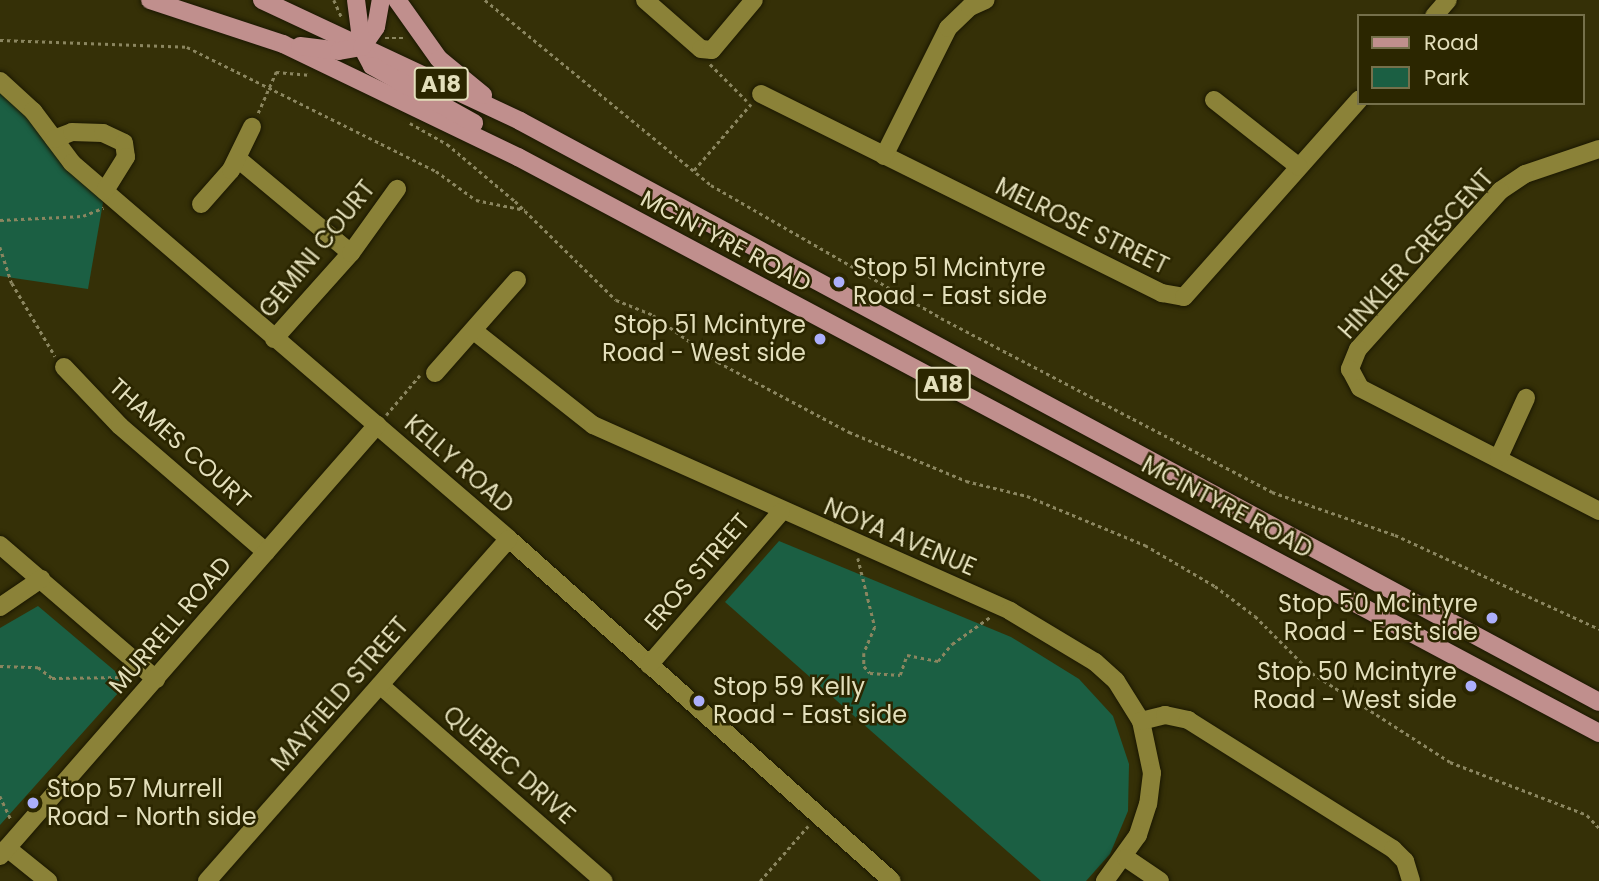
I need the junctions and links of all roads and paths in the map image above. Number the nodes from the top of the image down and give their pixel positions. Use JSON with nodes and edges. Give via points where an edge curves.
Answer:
{"nodes":[{"id":1,"x":150,"y":0,"type":"edge"},
{"id":2,"x":262,"y":0,"type":"edge"},
{"id":3,"x":334,"y":0,"type":"edge"},
{"id":4,"x":356,"y":0,"type":"edge"},
{"id":5,"x":381,"y":0,"type":"edge"},
{"id":6,"x":397,"y":0,"type":"edge"},
{"id":7,"x":485,"y":0,"type":"edge"},
{"id":8,"x":645,"y":0,"type":"edge"},
{"id":9,"x":754,"y":0,"type":"edge"},
{"id":10,"x":986,"y":0,"type":"edge"},
{"id":11,"x":1448,"y":0,"type":"edge"},
{"id":12,"x":968,"y":4,"type":"edge"},
{"id":13,"x":1436,"y":14,"type":"edge"},
{"id":14,"x":348,"y":21,"type":"dead end"},
{"id":15,"x":412,"y":35,"type":"dead end"},
{"id":16,"x":380,"y":36,"type":"dead end"},
{"id":17,"x":0,"y":40,"type":"edge"},
{"id":18,"x":283,"y":44,"type":"junction"},
{"id":19,"x":362,"y":47,"type":"junction"},
{"id":20,"x":701,"y":49,"type":"junction"},
{"id":21,"x":317,"y":78,"type":"dead end"},
{"id":22,"x":0,"y":81,"type":"edge"},
{"id":23,"x":270,"y":91,"type":"junction"},
{"id":24,"x":756,"y":99,"type":"junction"},
{"id":25,"x":1214,"y":100,"type":"dead end"},
{"id":26,"x":1358,"y":101,"type":"edge"},
{"id":27,"x":406,"y":121,"type":"dead end"},
{"id":28,"x":520,"y":121,"type":"junction"},
{"id":29,"x":252,"y":127,"type":"joint"},
{"id":30,"x":54,"y":139,"type":"junction"},
{"id":31,"x":1599,"y":149,"type":"edge"},
{"id":32,"x":884,"y":156,"type":"junction"},
{"id":33,"x":518,"y":157,"type":"junction"},
{"id":34,"x":238,"y":159,"type":"junction"},
{"id":35,"x":1299,"y":167,"type":"junction"},
{"id":36,"x":693,"y":172,"type":"junction"},
{"id":37,"x":397,"y":189,"type":"dead end"},
{"id":38,"x":110,"y":195,"type":"junction"},
{"id":39,"x":201,"y":204,"type":"dead end"},
{"id":40,"x":524,"y":210,"type":"junction"},
{"id":41,"x":0,"y":220,"type":"edge"},
{"id":42,"x":0,"y":247,"type":"edge"},
{"id":43,"x":351,"y":253,"type":"junction"},
{"id":44,"x":517,"y":280,"type":"dead end"},
{"id":45,"x":474,"y":331,"type":"junction"},
{"id":46,"x":274,"y":339,"type":"junction"},
{"id":47,"x":64,"y":367,"type":"joint"},
{"id":48,"x":435,"y":373,"type":"joint"},
{"id":49,"x":1526,"y":398,"type":"dead end"},
{"id":50,"x":377,"y":425,"type":"junction"},
{"id":51,"x":1499,"y":457,"type":"junction"},
{"id":52,"x":1599,"y":511,"type":"edge"},
{"id":53,"x":781,"y":512,"type":"junction"},
{"id":54,"x":509,"y":539,"type":"junction"},
{"id":55,"x":856,"y":544,"type":"junction"},
{"id":56,"x":0,"y":545,"type":"edge"},
{"id":57,"x":266,"y":552,"type":"junction"},
{"id":58,"x":41,"y":579,"type":"junction"},
{"id":59,"x":0,"y":607,"type":"edge"},
{"id":60,"x":1004,"y":609,"type":"junction"},
{"id":61,"x":1599,"y":629,"type":"edge"},
{"id":62,"x":649,"y":665,"type":"junction"},
{"id":63,"x":0,"y":666,"type":"edge"},
{"id":64,"x":156,"y":679,"type":"junction"},
{"id":65,"x":381,"y":686,"type":"junction"},
{"id":66,"x":1599,"y":702,"type":"edge"},
{"id":67,"x":1141,"y":721,"type":"junction"},
{"id":68,"x":1599,"y":733,"type":"edge"},
{"id":69,"x":0,"y":796,"type":"edge"},
{"id":70,"x":818,"y":815,"type":"junction"},
{"id":71,"x":1599,"y":828,"type":"edge"},
{"id":72,"x":8,"y":847,"type":"edge"},
{"id":73,"x":1126,"y":858,"type":"junction"},
{"id":74,"x":48,"y":881,"type":"edge"},
{"id":75,"x":208,"y":881,"type":"edge"},
{"id":76,"x":604,"y":881,"type":"edge"},
{"id":77,"x":760,"y":881,"type":"edge"},
{"id":78,"x":892,"y":881,"type":"edge"},
{"id":79,"x":1105,"y":881,"type":"edge"},
{"id":80,"x":1160,"y":881,"type":"edge"},
{"id":81,"x":1411,"y":881,"type":"edge"}],
"edges":[{"from":1,"to":18,"type":"main road","name":"MCINTYRE ROAD","number":"A18"},
{"from":2,"to":19,"type":"main road","name":"MCINTYRE ROAD","number":"A18"},
{"from":3,"to":14,"type":"path","via":[[339,15]]},
{"from":4,"to":19,"type":"main road"},
{"from":5,"to":19,"type":"main road","via":[[376,27]]},
{"from":6,"to":28,"type":"main road","via":[[439,59]]},
{"from":7,"to":36,"type":"path"},
{"from":8,"to":20,"type":"street"},
{"from":9,"to":20,"type":"street","via":[[712,50]]},
{"from":10,"to":12,"type":"street"},
{"from":11,"to":13,"type":"street"},
{"from":12,"to":32,"type":"street","via":[[948,28]]},
{"from":15,"to":16,"type":"path","via":[[399,41]]},
{"from":17,"to":23,"type":"path","via":[[187,47]]},
{"from":18,"to":19,"type":"main road","via":[[339,51]]},
{"from":18,"to":33,"type":"main road","name":"MCINTYRE ROAD","number":"A18"},
{"from":19,"to":28,"type":"main road","name":"MCINTYRE ROAD","number":"A18"},
{"from":19,"to":33,"type":"main road","via":[[379,72],[481,127]]},
{"from":20,"to":24,"type":"path","via":[[718,76]]},
{"from":21,"to":23,"type":"path","via":[[276,72]]},
{"from":22,"to":30,"type":"street","name":"KELLY ROAD","via":[[33,111]]},
{"from":23,"to":29,"type":"path"},
{"from":23,"to":40,"type":"path","via":[[436,171],[476,200]]},
{"from":24,"to":32,"type":"street","name":"MELROSE STREET"},
{"from":24,"to":36,"type":"path"},
{"from":25,"to":35,"type":"street"},
{"from":26,"to":35,"type":"street","name":"MELROSE STREET"},
{"from":27,"to":40,"type":"path","via":[[447,144]]},
{"from":28,"to":66,"type":"main road","name":"MCINTYRE ROAD","number":"A18"},
{"from":29,"to":34,"type":"street"},
{"from":30,"to":38,"type":"street","name":"KELLY ROAD","via":[[64,154]]},
{"from":30,"to":38,"type":"street","via":[[72,132],[103,133],[124,143],[126,157]]},
{"from":31,"to":51,"type":"street","name":"HINKLER CRESCENT","via":[[1525,173],[1500,191],[1359,349],[1350,369],[1360,388]]},
{"from":32,"to":35,"type":"street","name":"MELROSE STREET","via":[[1162,293],[1184,297]]},
{"from":33,"to":68,"type":"main road","name":"MCINTYRE ROAD","number":"A18"},
{"from":34,"to":39,"type":"street"},
{"from":34,"to":43,"type":"street"},
{"from":36,"to":61,"type":"path","via":[[941,318],[1272,492],[1395,536]]},
{"from":37,"to":43,"type":"street","name":"GEMINI COURT"},
{"from":38,"to":41,"type":"path","via":[[94,214]]},
{"from":38,"to":46,"type":"street","name":"KELLY ROAD"},
{"from":40,"to":71,"type":"path","via":[[616,300],[653,314],[763,388],[966,481],[1027,496],[1145,545],[1215,586],[1255,616],[1312,673],[1450,762],[1587,815]]},
{"from":42,"to":47,"type":"path","via":[[12,283]]},
{"from":43,"to":46,"type":"street","name":"GEMINI COURT"},
{"from":44,"to":45,"type":"street"},
{"from":45,"to":48,"type":"street"},
{"from":45,"to":53,"type":"street","name":"NOYA AVENUE","via":[[593,425]]},
{"from":46,"to":50,"type":"street","name":"KELLY ROAD"},
{"from":47,"to":57,"type":"street","name":"THAMES COURT","via":[[120,426]]},
{"from":48,"to":50,"type":"path","via":[[421,374]]},
{"from":49,"to":51,"type":"street"},
{"from":50,"to":54,"type":"street","name":"KELLY ROAD"},
{"from":50,"to":57,"type":"street","name":"MURRELL ROAD"},
{"from":51,"to":52,"type":"street","name":"HINKLER CRESCENT"},
{"from":53,"to":55,"type":"street","name":"NOYA AVENUE"},
{"from":53,"to":62,"type":"street","name":"EROS STREET"},
{"from":54,"to":62,"type":"street","name":"KELLY ROAD"},
{"from":54,"to":65,"type":"street","name":"MAYFIELD STREET"},
{"from":55,"to":60,"type":"street","name":"NOYA AVENUE"},
{"from":55,"to":60,"type":"path","via":[[875,627],[864,653],[864,666],[870,673],[900,674],[907,655],[939,661],[968,632]]},
{"from":56,"to":58,"type":"street"},
{"from":57,"to":64,"type":"street","name":"MURRELL ROAD"},
{"from":58,"to":59,"type":"street"},
{"from":58,"to":64,"type":"street"},
{"from":60,"to":67,"type":"street","name":"NOYA AVENUE","via":[[1044,628],[1095,662],[1115,681]]},
{"from":62,"to":70,"type":"street","name":"KELLY ROAD"},
{"from":63,"to":64,"type":"path","via":[[38,667],[52,678]]},
{"from":64,"to":72,"type":"street","name":"MURRELL ROAD"},
{"from":65,"to":75,"type":"street","name":"MAYFIELD STREET"},
{"from":65,"to":76,"type":"street","name":"QUEBEC DRIVE"},
{"from":67,"to":73,"type":"street","name":"NOYA AVENUE","via":[[1151,790],[1142,825]]},
{"from":67,"to":81,"type":"street","via":[[1165,715],[1188,720],[1393,849],[1405,861]]},
{"from":69,"to":72,"type":"path"},
{"from":70,"to":77,"type":"path"},
{"from":70,"to":78,"type":"street","name":"KELLY ROAD"},
{"from":72,"to":74,"type":"street"},
{"from":73,"to":79,"type":"street","name":"NOYA AVENUE"},
{"from":73,"to":80,"type":"street"}]}
